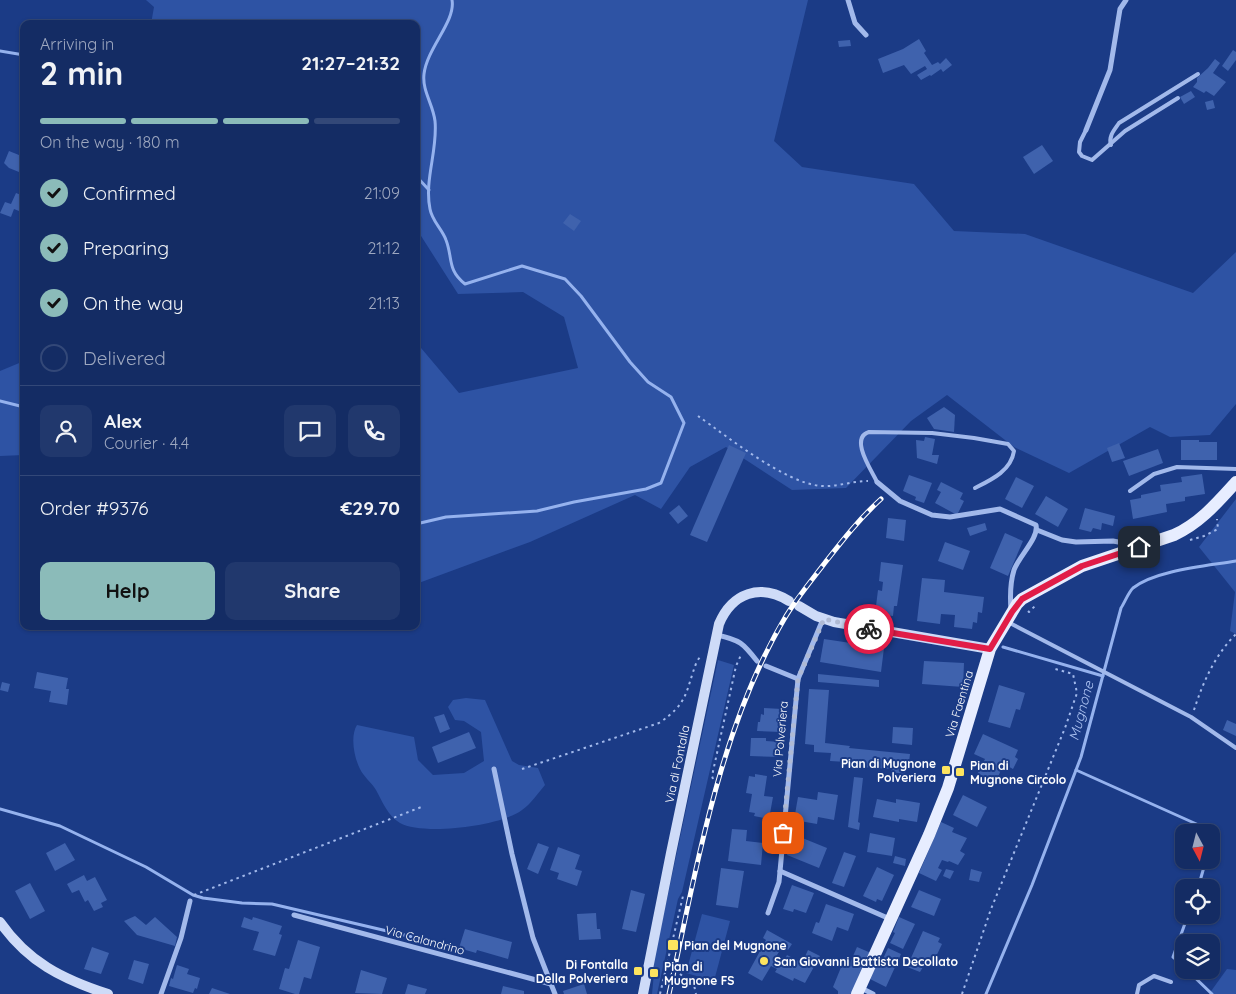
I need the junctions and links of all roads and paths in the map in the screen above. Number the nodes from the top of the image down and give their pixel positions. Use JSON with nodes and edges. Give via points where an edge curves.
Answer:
{"nodes":[{"id":1,"x":848,"y":0,"type":"edge"},
{"id":2,"x":1126,"y":0,"type":"edge"},
{"id":3,"x":866,"y":35,"type":"dead end"},
{"id":4,"x":1198,"y":74,"type":"dead end"},
{"id":5,"x":1178,"y":98,"type":"dead end"},
{"id":6,"x":1086,"y":130,"type":"joint"},
{"id":7,"x":1110,"y":145,"type":"junction"},
{"id":8,"x":698,"y":416,"type":"dead end"},
{"id":9,"x":1236,"y":469,"type":"edge"},
{"id":10,"x":878,"y":482,"type":"junction"},
{"id":11,"x":1236,"y":482,"type":"edge"},
{"id":12,"x":974,"y":488,"type":"dead end"},
{"id":13,"x":1130,"y":491,"type":"dead end"},
{"id":14,"x":1037,"y":530,"type":"junction"},
{"id":15,"x":1139,"y":547,"type":"junction"},
{"id":16,"x":789,"y":601,"type":"dead end"},
{"id":17,"x":799,"y":606,"type":"dead end"},
{"id":18,"x":1009,"y":616,"type":"junction"},
{"id":19,"x":824,"y":619,"type":"junction"},
{"id":20,"x":1236,"y":634,"type":"edge"},
{"id":21,"x":717,"y":635,"type":"junction"},
{"id":22,"x":746,"y":647,"type":"junction"},
{"id":23,"x":990,"y":649,"type":"junction"},
{"id":24,"x":714,"y":651,"type":"junction"},
{"id":25,"x":757,"y":661,"type":"dead end"},
{"id":26,"x":766,"y":666,"type":"dead end"},
{"id":27,"x":1052,"y":668,"type":"dead end"},
{"id":28,"x":798,"y":679,"type":"junction"},
{"id":29,"x":1191,"y":717,"type":"junction"},
{"id":30,"x":1236,"y":748,"type":"edge"},
{"id":31,"x":494,"y":769,"type":"dead end"},
{"id":32,"x":522,"y":769,"type":"dead end"},
{"id":33,"x":713,"y":779,"type":"dead end"},
{"id":34,"x":424,"y":806,"type":"dead end"},
{"id":35,"x":780,"y":871,"type":"junction"},
{"id":36,"x":686,"y":897,"type":"dead end"},
{"id":37,"x":190,"y":901,"type":"joint"},
{"id":38,"x":768,"y":913,"type":"dead end"},
{"id":39,"x":294,"y":916,"type":"dead end"},
{"id":40,"x":891,"y":919,"type":"junction"},
{"id":41,"x":0,"y":922,"type":"edge"},
{"id":42,"x":680,"y":974,"type":"dead end"},
{"id":43,"x":1172,"y":982,"type":"dead end"},
{"id":44,"x":551,"y":984,"type":"junction"},
{"id":45,"x":859,"y":991,"type":"edge"},
{"id":46,"x":108,"y":994,"type":"edge"},
{"id":47,"x":161,"y":994,"type":"edge"},
{"id":48,"x":555,"y":994,"type":"edge"},
{"id":49,"x":643,"y":994,"type":"edge"},
{"id":50,"x":660,"y":994,"type":"edge"},
{"id":51,"x":696,"y":994,"type":"edge"},
{"id":52,"x":873,"y":994,"type":"edge"},
{"id":53,"x":962,"y":994,"type":"edge"},
{"id":54,"x":1137,"y":994,"type":"edge"}],
"edges":[{"from":1,"to":3,"type":"street","via":[[855,24]]},
{"from":2,"to":6,"type":"street","via":[[1120,9],[1110,70]]},
{"from":4,"to":7,"type":"lane","via":[[1119,123]]},
{"from":5,"to":7,"type":"lane","via":[[1125,131]]},
{"from":6,"to":7,"type":"lane","via":[[1079,148],[1082,156],[1095,159]]},
{"from":8,"to":10,"type":"path","via":[[758,458],[797,480],[822,486]]},
{"from":9,"to":13,"type":"lane","via":[[1177,467],[1154,474]]},
{"from":10,"to":12,"type":"lane","via":[[860,445],[864,433],[932,434],[1008,444],[1014,451],[1013,459],[995,479]]},
{"from":10,"to":14,"type":"street","via":[[900,501],[932,515],[950,517],[1000,509],[1036,525]]},
{"from":11,"to":15,"type":"main road","name":"Via Faentina","via":[[1195,524]]},
{"from":14,"to":15,"type":"street","via":[[1062,540],[1113,541]]},
{"from":14,"to":18,"type":"street","via":[[1014,569]]},
{"from":15,"to":18,"type":"main road","name":"Via Faentina","via":[[1068,572],[1022,599]]},
{"from":16,"to":21,"type":"street","name":"Via di Fontalla","via":[[771,592],[744,596],[728,607]]},
{"from":17,"to":19,"type":"street"},
{"from":18,"to":23,"type":"main road","name":"Via Faentina"},
{"from":18,"to":29,"type":"lane","via":[[1081,659]]},
{"from":19,"to":23,"type":"street"},
{"from":19,"to":28,"type":"street","name":"Via Polveriera"},
{"from":20,"to":29,"type":"path","via":[[1224,646],[1207,674]]},
{"from":21,"to":22,"type":"street","via":[[736,639]]},
{"from":21,"to":24,"type":"street","name":"Via di Fontalla"},
{"from":22,"to":25,"type":"street"},
{"from":22,"to":33,"type":"path","via":[[736,666]]},
{"from":23,"to":40,"type":"main road","name":"Via Faentina","via":[[948,788]]},
{"from":24,"to":32,"type":"path","via":[[697,660],[681,704],[673,714],[658,723]]},
{"from":24,"to":49,"type":"street","name":"Via di Fontalla"},
{"from":26,"to":28,"type":"street"},
{"from":27,"to":53,"type":"path","via":[[1073,674],[1077,693],[991,908]]},
{"from":28,"to":35,"type":"street","name":"Via Polveriera"},
{"from":29,"to":30,"type":"lane"},
{"from":31,"to":44,"type":"street","via":[[532,938]]},
{"from":34,"to":37,"type":"path","via":[[195,894]]},
{"from":35,"to":38,"type":"street","name":"Via Polveriera"},
{"from":35,"to":40,"type":"street"},
{"from":36,"to":50,"type":"path","via":[[683,896]]},
{"from":37,"to":47,"type":"street"},
{"from":39,"to":44,"type":"street","name":"Via Calandrino"},
{"from":40,"to":45,"type":"main road","name":"Via Faentina"},
{"from":41,"to":46,"type":"street","via":[[22,949],[44,967]]},
{"from":42,"to":51,"type":"path","via":[[694,985]]},
{"from":43,"to":54,"type":"lane","via":[[1154,976],[1139,985]]},
{"from":44,"to":48,"type":"street"},
{"from":45,"to":52,"type":"street"}]}
